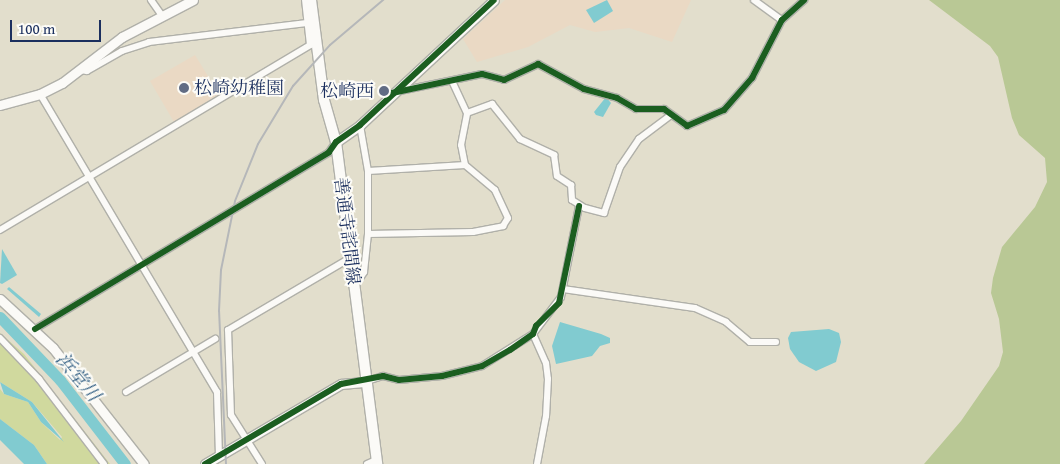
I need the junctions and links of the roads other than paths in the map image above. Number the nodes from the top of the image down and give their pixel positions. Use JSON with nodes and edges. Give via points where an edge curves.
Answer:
{"nodes":[{"id":1,"x":151,"y":0,"type":"edge"},
{"id":2,"x":193,"y":0,"type":"edge"},
{"id":3,"x":305,"y":0,"type":"edge"},
{"id":4,"x":310,"y":0,"type":"edge"},
{"id":5,"x":494,"y":0,"type":"edge"},
{"id":6,"x":754,"y":0,"type":"edge"},
{"id":7,"x":804,"y":0,"type":"edge"},
{"id":8,"x":162,"y":16,"type":"junction"},
{"id":9,"x":782,"y":20,"type":"junction"},
{"id":10,"x":307,"y":22,"type":"junction"},
{"id":11,"x":80,"y":70,"type":"junction"},
{"id":12,"x":452,"y":81,"type":"junction"},
{"id":13,"x":392,"y":93,"type":"junction"},
{"id":14,"x":40,"y":94,"type":"junction"},
{"id":15,"x":0,"y":105,"type":"edge"},
{"id":16,"x":466,"y":113,"type":"junction"},
{"id":17,"x":670,"y":116,"type":"junction"},
{"id":18,"x":360,"y":125,"type":"junction"},
{"id":19,"x":336,"y":142,"type":"junction"},
{"id":20,"x":465,"y":166,"type":"junction"},
{"id":21,"x":368,"y":172,"type":"junction"},
{"id":22,"x":88,"y":176,"type":"junction"},
{"id":23,"x":579,"y":206,"type":"junction"},
{"id":24,"x":0,"y":230,"type":"edge"},
{"id":25,"x":368,"y":234,"type":"junction"},
{"id":26,"x":350,"y":258,"type":"junction"},
{"id":27,"x":140,"y":264,"type":"junction"},
{"id":28,"x":354,"y":288,"type":"junction"},
{"id":29,"x":563,"y":289,"type":"junction"},
{"id":30,"x":0,"y":299,"type":"edge"},
{"id":31,"x":35,"y":329,"type":"junction"},
{"id":32,"x":533,"y":334,"type":"junction"},
{"id":33,"x":0,"y":338,"type":"edge"},
{"id":34,"x":215,"y":339,"type":"dead end"},
{"id":35,"x":776,"y":342,"type":"dead end"},
{"id":36,"x":193,"y":352,"type":"junction"},
{"id":37,"x":364,"y":382,"type":"junction"},
{"id":38,"x":126,"y":392,"type":"dead end"},
{"id":39,"x":247,"y":440,"type":"junction"},
{"id":40,"x":219,"y":456,"type":"junction"},
{"id":41,"x":373,"y":463,"type":"edge"},
{"id":42,"x":104,"y":464,"type":"edge"},
{"id":43,"x":144,"y":464,"type":"edge"},
{"id":44,"x":205,"y":464,"type":"edge"},
{"id":45,"x":262,"y":464,"type":"edge"},
{"id":46,"x":537,"y":464,"type":"edge"}],
"edges":[{"from":1,"to":8,"type":"street"},
{"from":2,"to":8,"type":"street"},
{"from":3,"to":10,"type":"street"},
{"from":4,"to":19,"type":"main road","name":"善通寺詫間線","via":[[322,93]]},
{"from":5,"to":13,"type":"street"},
{"from":6,"to":9,"type":"street"},
{"from":7,"to":9,"type":"street"},
{"from":8,"to":11,"type":"street","via":[[122,37]]},
{"from":9,"to":17,"type":"street","via":[[752,78],[724,110],[687,126]]},
{"from":10,"to":11,"type":"street","via":[[149,42],[122,51],[86,71]]},
{"from":10,"to":22,"type":"street","via":[[310,45]]},
{"from":11,"to":14,"type":"street"},
{"from":12,"to":13,"type":"street"},
{"from":12,"to":16,"type":"street"},
{"from":12,"to":17,"type":"street","via":[[482,74],[504,80],[538,64],[584,89],[617,98],[636,109],[664,109]]},
{"from":13,"to":18,"type":"street"},
{"from":14,"to":15,"type":"street"},
{"from":14,"to":22,"type":"street"},
{"from":16,"to":20,"type":"street","via":[[461,138]]},
{"from":16,"to":23,"type":"street","via":[[492,104],[520,140],[554,155],[556,173],[571,185],[570,199]]},
{"from":17,"to":23,"type":"street","via":[[639,139],[620,167],[604,213]]},
{"from":18,"to":19,"type":"street"},
{"from":18,"to":21,"type":"street"},
{"from":19,"to":26,"type":"main road","name":"善通寺詫間線"},
{"from":19,"to":27,"type":"street","via":[[329,152]]},
{"from":20,"to":21,"type":"street"},
{"from":20,"to":25,"type":"street","via":[[495,190],[508,218],[503,226],[473,232]]},
{"from":21,"to":25,"type":"street"},
{"from":22,"to":24,"type":"street"},
{"from":22,"to":27,"type":"street"},
{"from":23,"to":29,"type":"street"},
{"from":25,"to":28,"type":"street","via":[[364,272]]},
{"from":26,"to":28,"type":"main road","name":"善通寺詫間線"},
{"from":26,"to":39,"type":"street","via":[[228,330],[231,415]]},
{"from":27,"to":31,"type":"street"},
{"from":27,"to":36,"type":"street"},
{"from":28,"to":37,"type":"main road","name":"善通寺詫間線"},
{"from":29,"to":32,"type":"street","via":[[559,303],[536,326]]},
{"from":29,"to":35,"type":"street","via":[[694,308],[726,322],[750,342]]},
{"from":30,"to":31,"type":"street"},
{"from":31,"to":43,"type":"street","via":[[74,373]]},
{"from":32,"to":37,"type":"street","via":[[482,366],[442,376],[399,380],[383,376]]},
{"from":32,"to":46,"type":"street","via":[[546,363],[548,379],[546,416]]},
{"from":33,"to":42,"type":"street","via":[[39,379]]},
{"from":34,"to":36,"type":"street"},
{"from":36,"to":38,"type":"street"},
{"from":36,"to":40,"type":"street","via":[[217,392]]},
{"from":37,"to":39,"type":"street","via":[[341,384]]},
{"from":37,"to":41,"type":"main road","name":"善通寺詫間線"},
{"from":39,"to":40,"type":"street"},
{"from":39,"to":45,"type":"street"},
{"from":40,"to":44,"type":"street"}]}
